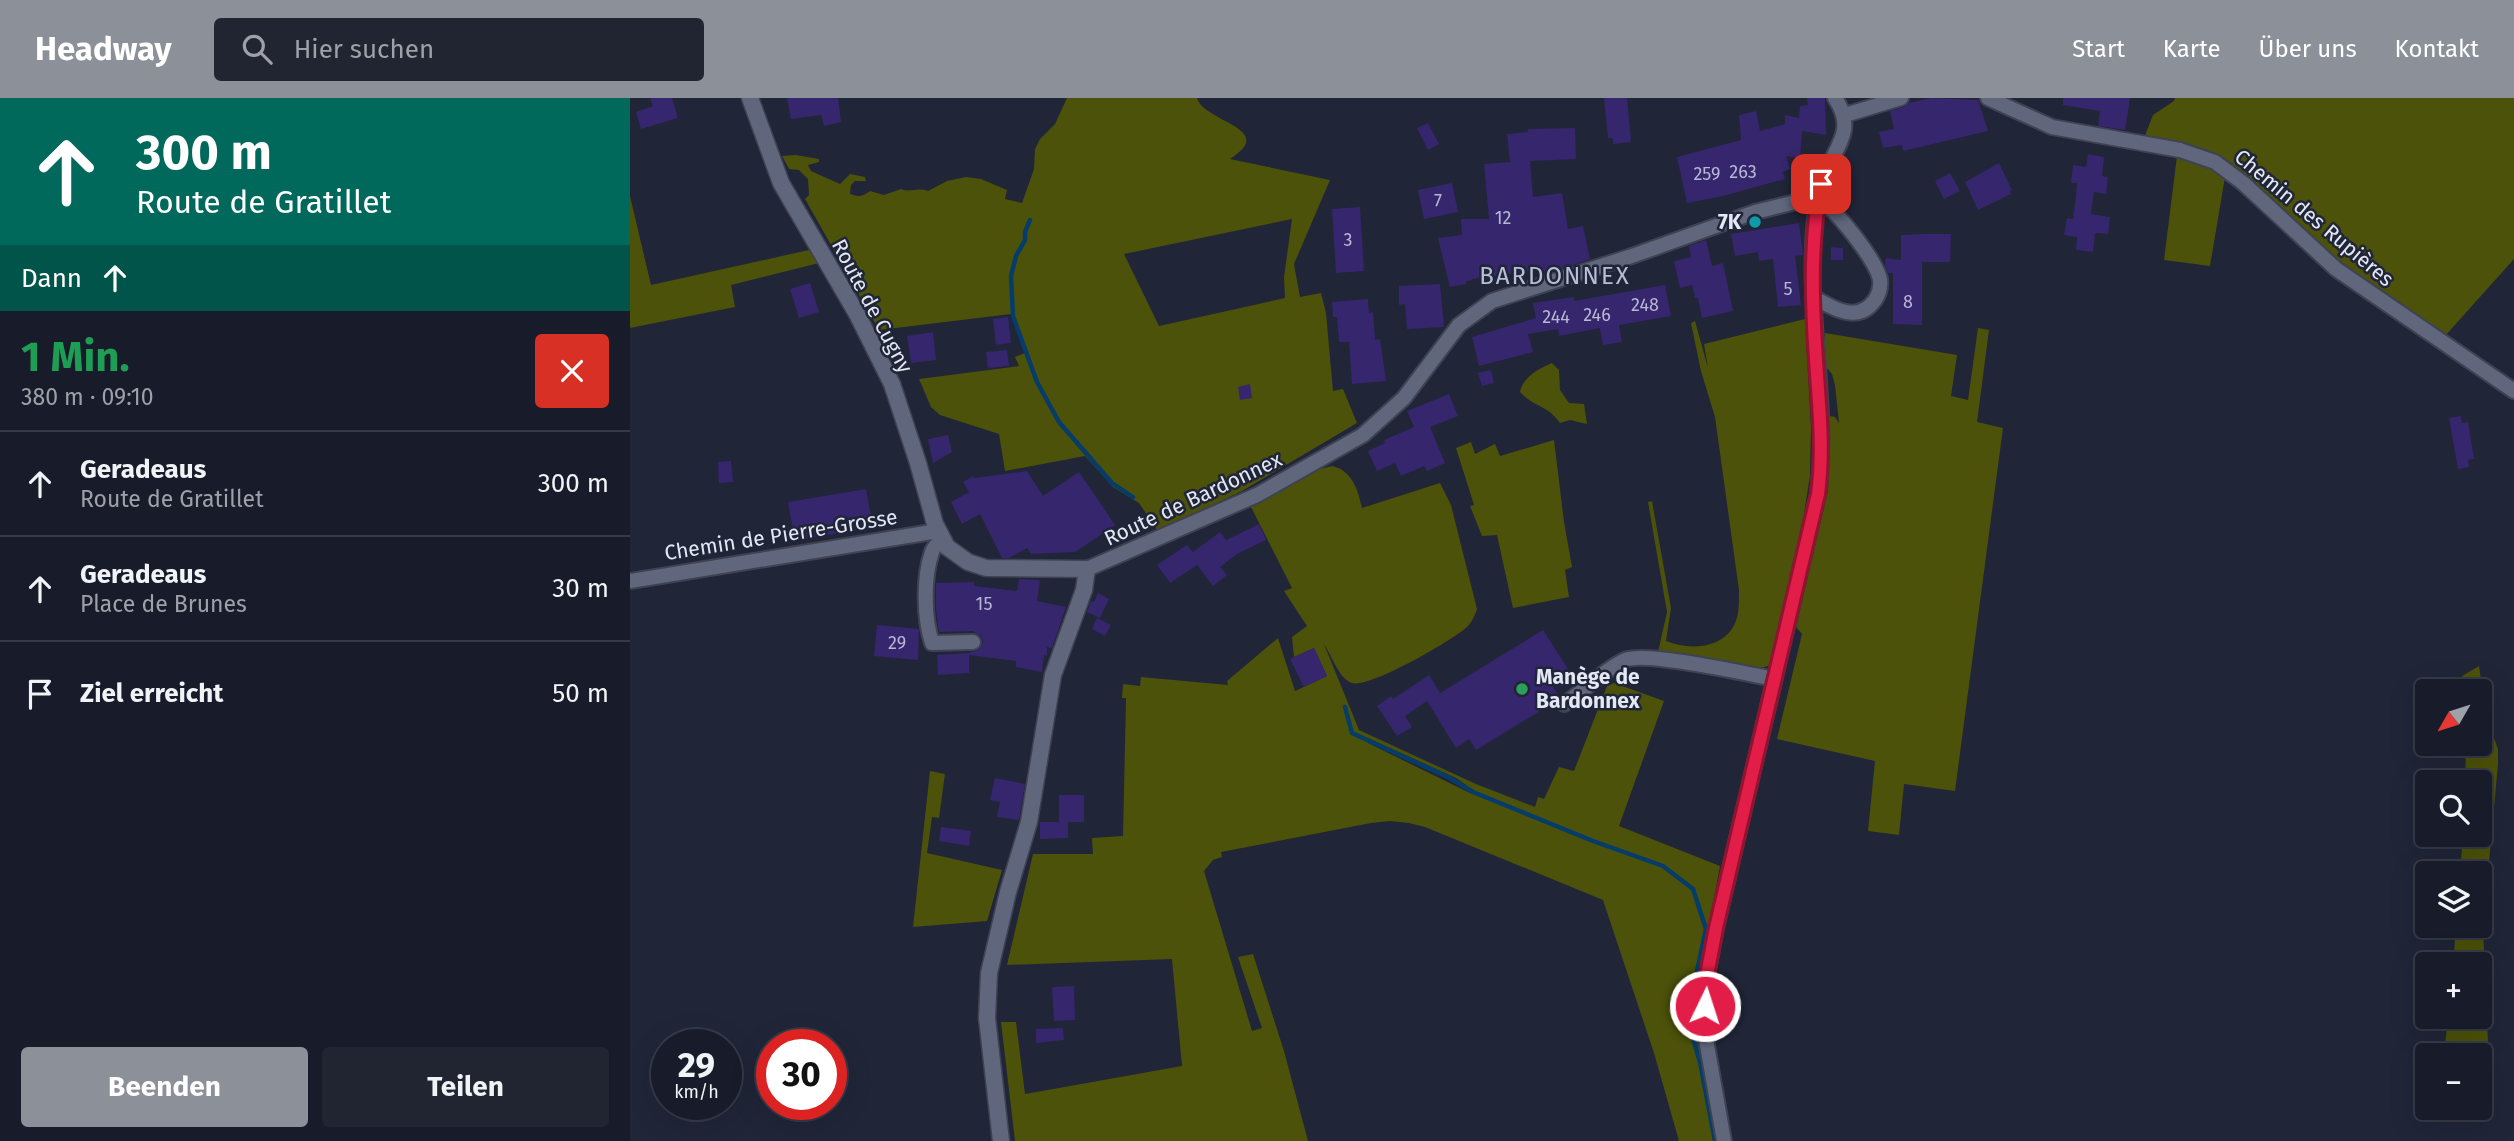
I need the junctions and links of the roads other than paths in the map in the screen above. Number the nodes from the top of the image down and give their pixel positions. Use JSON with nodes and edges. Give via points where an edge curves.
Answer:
{"nodes":[{"id":1,"x":750,"y":98,"type":"edge"},
{"id":2,"x":1835,"y":98,"type":"edge"},
{"id":3,"x":1901,"y":98,"type":"edge"},
{"id":4,"x":1988,"y":98,"type":"edge"},
{"id":5,"x":1845,"y":115,"type":"junction"},
{"id":6,"x":1818,"y":200,"type":"junction"},
{"id":7,"x":1814,"y":298,"type":"junction"},
{"id":8,"x":2514,"y":391,"type":"edge"},
{"id":9,"x":940,"y":535,"type":"junction"},
{"id":10,"x":1087,"y":569,"type":"junction"},
{"id":11,"x":630,"y":581,"type":"edge"},
{"id":12,"x":972,"y":642,"type":"dead end"},
{"id":13,"x":1774,"y":679,"type":"junction"},
{"id":14,"x":1564,"y":704,"type":"dead end"},
{"id":15,"x":1001,"y":1141,"type":"edge"},
{"id":16,"x":1724,"y":1141,"type":"edge"}],
"edges":[{"from":1,"to":9,"type":"street","name":"Route de Cugny","via":[[781,183],[892,384]]},
{"from":2,"to":5,"type":"street"},
{"from":3,"to":5,"type":"street"},
{"from":4,"to":8,"type":"street","name":"Chemin des Rupières","via":[[2060,129],[2180,150],[2215,162],[2336,269]]},
{"from":5,"to":6,"type":"street","via":[[1844,135],[1825,173]]},
{"from":6,"to":7,"type":"street"},
{"from":6,"to":7,"type":"street","via":[[1833,210],[1869,258],[1880,286],[1874,302],[1854,313]]},
{"from":6,"to":10,"type":"street","name":"Route de Bardonnex","via":[[1755,212],[1492,301],[1459,326],[1404,398],[1363,435],[1257,495]]},
{"from":7,"to":13,"type":"street","via":[[1821,466],[1809,538]]},
{"from":9,"to":10,"type":"street","via":[[960,557],[986,568]]},
{"from":9,"to":11,"type":"street","name":"Chemin de Pierre-Grosse"},
{"from":9,"to":12,"type":"street","via":[[932,550],[925,607],[928,631],[932,643]]},
{"from":10,"to":15,"type":"street","name":"Route de Bardonnex","via":[[1054,675],[1029,822],[989,973],[987,1018]]},
{"from":13,"to":14,"type":"street","via":[[1632,657]]},
{"from":13,"to":16,"type":"street","via":[[1707,975],[1706,1034]]}]}
